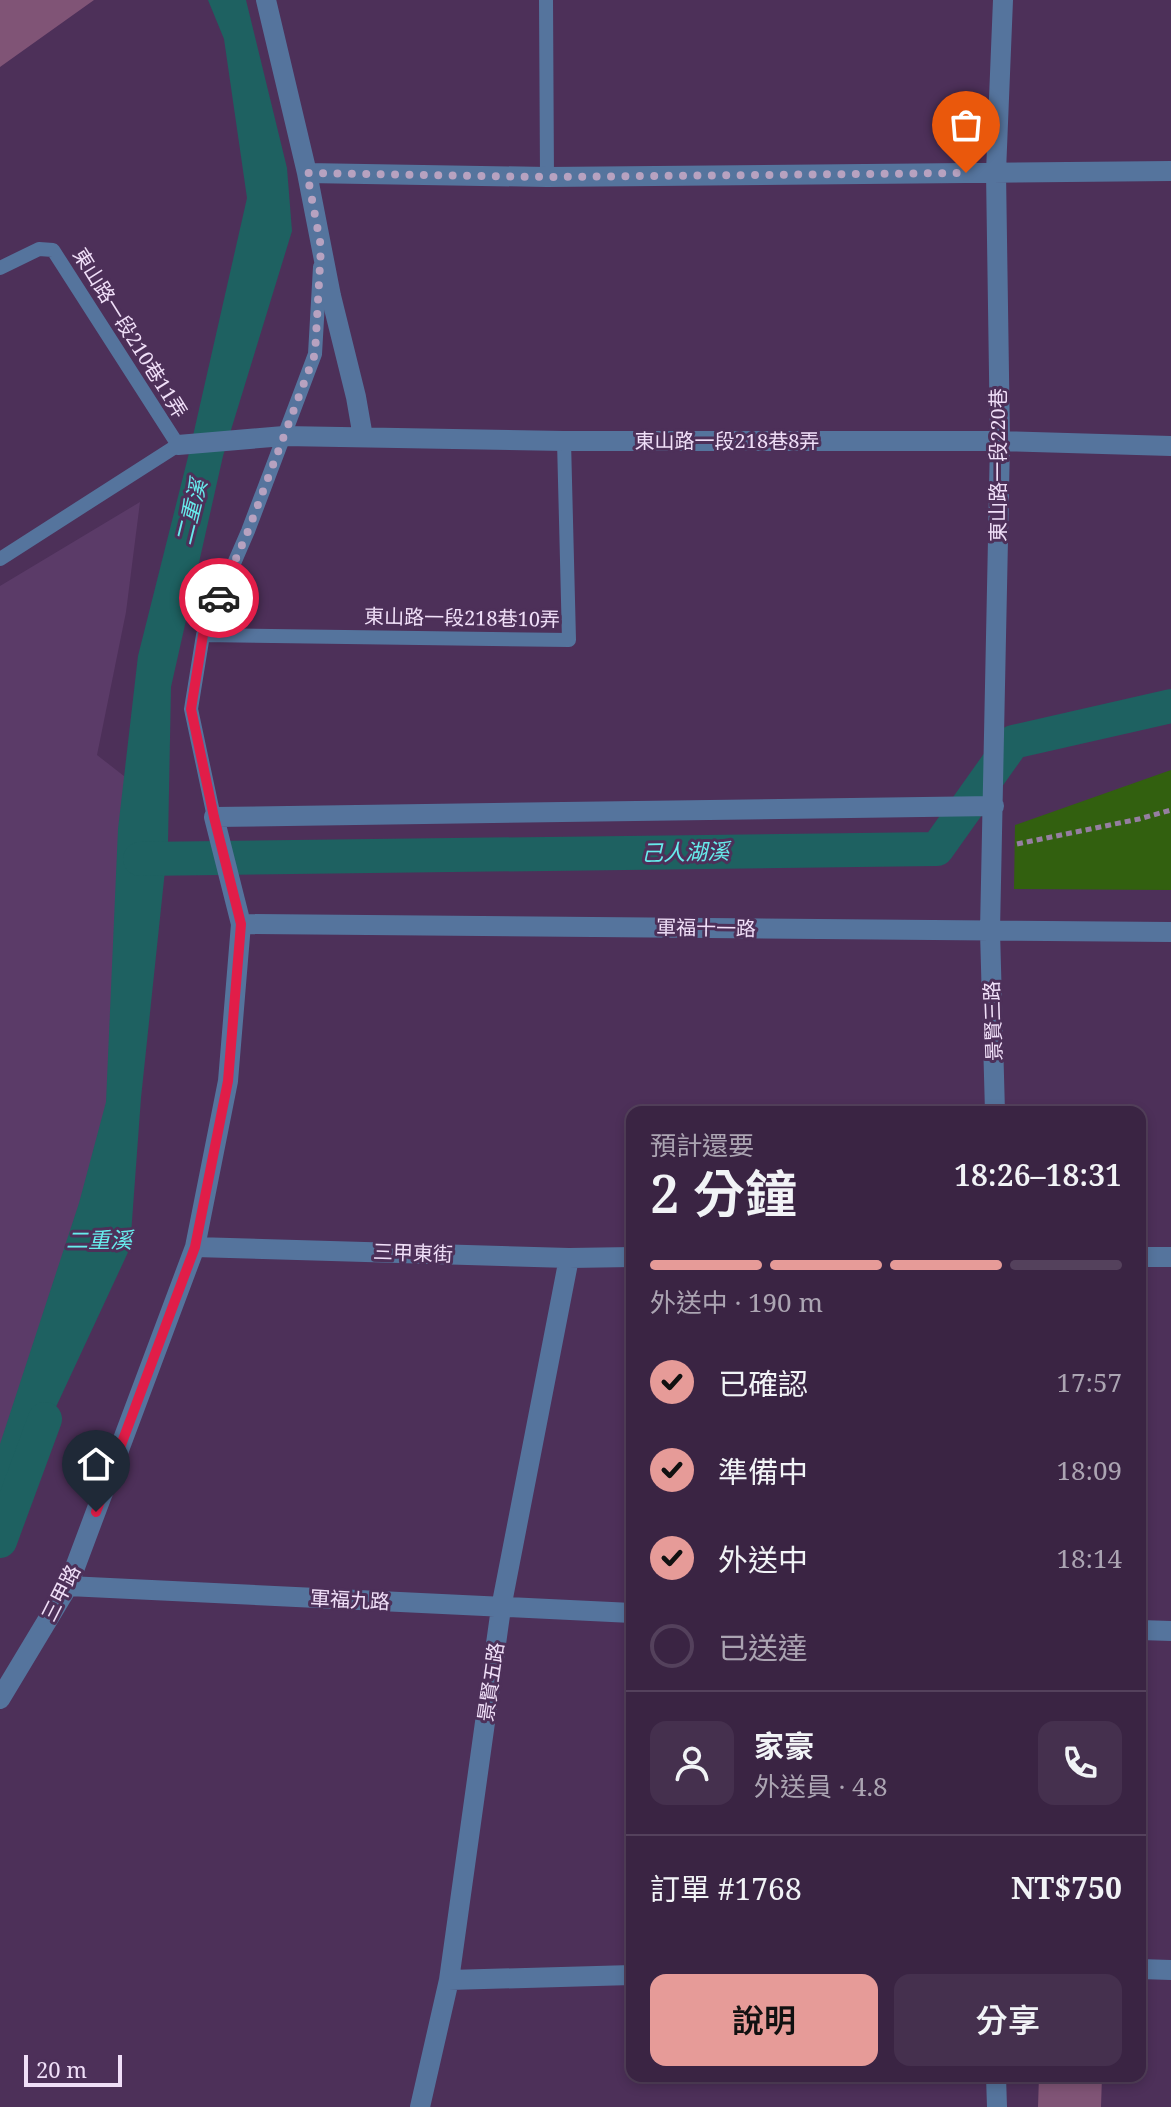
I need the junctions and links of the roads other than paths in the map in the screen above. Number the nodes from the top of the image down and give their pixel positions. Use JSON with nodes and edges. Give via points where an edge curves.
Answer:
{"nodes":[{"id":1,"x":266,"y":0,"type":"edge"},
{"id":2,"x":546,"y":0,"type":"edge"},
{"id":3,"x":1003,"y":0,"type":"edge"},
{"id":4,"x":1171,"y":171,"type":"edge"},
{"id":5,"x":996,"y":172,"type":"junction"},
{"id":6,"x":307,"y":173,"type":"junction"},
{"id":7,"x":547,"y":177,"type":"junction"},
{"id":8,"x":321,"y":247,"type":"junction"},
{"id":9,"x":0,"y":268,"type":"edge"},
{"id":10,"x":284,"y":436,"type":"junction"},
{"id":11,"x":363,"y":437,"type":"junction"},
{"id":12,"x":564,"y":441,"type":"junction"},
{"id":13,"x":1000,"y":441,"type":"junction"},
{"id":14,"x":178,"y":445,"type":"junction"},
{"id":15,"x":1171,"y":446,"type":"edge"},
{"id":16,"x":0,"y":559,"type":"edge"},
{"id":17,"x":203,"y":635,"type":"junction"},
{"id":18,"x":994,"y":806,"type":"junction"},
{"id":19,"x":214,"y":817,"type":"junction"},
{"id":20,"x":241,"y":924,"type":"junction"},
{"id":21,"x":990,"y":931,"type":"junction"},
{"id":22,"x":1171,"y":932,"type":"edge"},
{"id":23,"x":995,"y":1106,"type":"edge"},
{"id":24,"x":195,"y":1247,"type":"junction"},
{"id":25,"x":626,"y":1257,"type":"edge"},
{"id":26,"x":1146,"y":1257,"type":"edge"},
{"id":27,"x":1171,"y":1257,"type":"edge"},
{"id":28,"x":569,"y":1258,"type":"junction"},
{"id":29,"x":68,"y":1586,"type":"junction"},
{"id":30,"x":501,"y":1608,"type":"junction"},
{"id":31,"x":626,"y":1613,"type":"edge"},
{"id":32,"x":1146,"y":1630,"type":"edge"},
{"id":33,"x":1171,"y":1631,"type":"edge"},
{"id":34,"x":0,"y":1699,"type":"edge"},
{"id":35,"x":1146,"y":1969,"type":"edge"},
{"id":36,"x":1171,"y":1970,"type":"edge"},
{"id":37,"x":626,"y":1975,"type":"edge"},
{"id":38,"x":449,"y":1980,"type":"junction"},
{"id":39,"x":996,"y":2082,"type":"edge"},
{"id":40,"x":420,"y":2107,"type":"edge"},
{"id":41,"x":997,"y":2107,"type":"edge"}],
"edges":[{"from":1,"to":6,"type":"street"},
{"from":2,"to":7,"type":"lane"},
{"from":3,"to":5,"type":"street","name":"東山路一段220巷"},
{"from":4,"to":5,"type":"street"},
{"from":5,"to":7,"type":"street"},
{"from":5,"to":13,"type":"street","name":"東山路一段220巷"},
{"from":6,"to":7,"type":"street"},
{"from":6,"to":8,"type":"street"},
{"from":8,"to":10,"type":"lane","via":[[315,354]]},
{"from":8,"to":11,"type":"street"},
{"from":9,"to":14,"type":"lane","name":"東山路一段210巷11弄","via":[[39,249],[53,250]]},
{"from":10,"to":11,"type":"street","name":"東山路一段218巷8弄"},
{"from":10,"to":14,"type":"street","name":"東山路一段218巷8弄"},
{"from":10,"to":17,"type":"lane"},
{"from":11,"to":12,"type":"street","name":"東山路一段218巷8弄"},
{"from":12,"to":13,"type":"street","name":"東山路一段218巷8弄"},
{"from":12,"to":17,"type":"lane","name":"東山路一段218巷10弄","via":[[569,640]]},
{"from":13,"to":15,"type":"street","name":"東山路一段218巷8弄"},
{"from":13,"to":18,"type":"street","name":"東山路一段220巷"},
{"from":14,"to":16,"type":"lane"},
{"from":17,"to":19,"type":"lane","via":[[191,709]]},
{"from":18,"to":19,"type":"street"},
{"from":18,"to":21,"type":"street","name":"東山路一段220巷"},
{"from":19,"to":20,"type":"street","name":"三甲路"},
{"from":20,"to":21,"type":"street","name":"軍福十一路"},
{"from":20,"to":24,"type":"street","name":"三甲路","via":[[228,1081]]},
{"from":21,"to":22,"type":"street","name":"軍福十一路"},
{"from":21,"to":23,"type":"street","name":"景賢三路"},
{"from":24,"to":28,"type":"street","name":"三甲東街"},
{"from":24,"to":29,"type":"street","name":"三甲路"},
{"from":25,"to":28,"type":"street","name":"三甲東街"},
{"from":26,"to":27,"type":"street"},
{"from":28,"to":30,"type":"street","name":"景賢五路"},
{"from":29,"to":30,"type":"street","name":"軍福九路"},
{"from":29,"to":34,"type":"street","name":"三甲路"},
{"from":30,"to":31,"type":"street","name":"軍福九路"},
{"from":30,"to":38,"type":"street","name":"景賢五路"},
{"from":32,"to":33,"type":"street"},
{"from":35,"to":36,"type":"street"},
{"from":37,"to":38,"type":"street"},
{"from":38,"to":40,"type":"street","name":"景賢五路"},
{"from":39,"to":41,"type":"street"}]}
